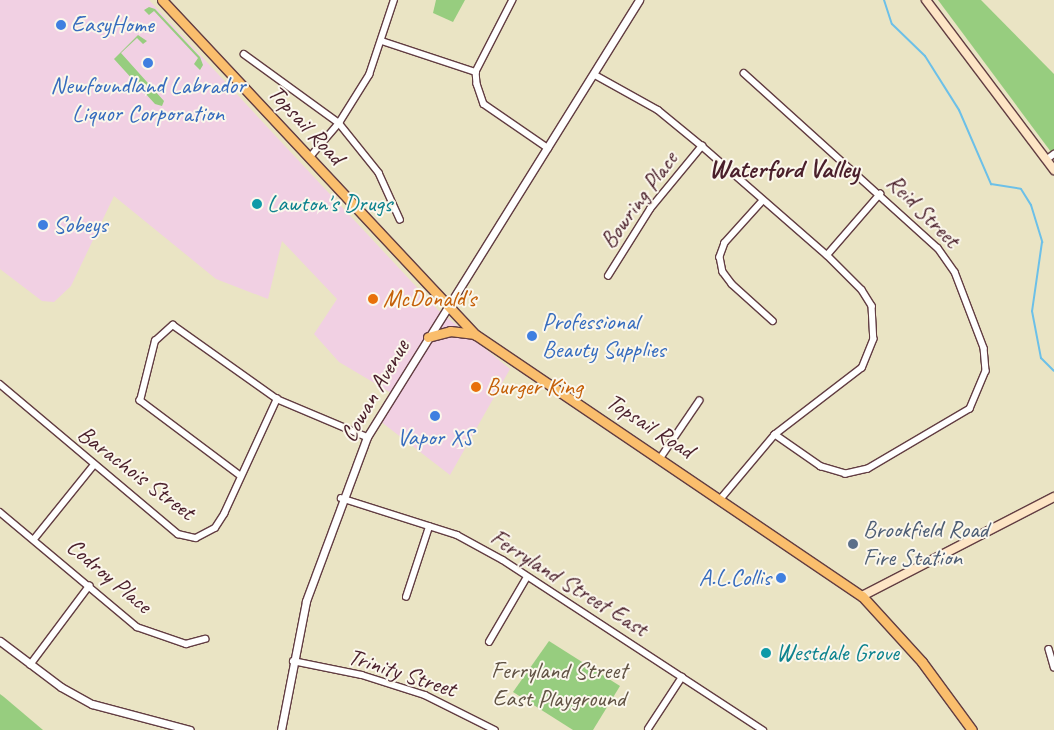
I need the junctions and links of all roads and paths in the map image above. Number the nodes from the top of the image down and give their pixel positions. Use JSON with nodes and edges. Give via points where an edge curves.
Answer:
{"nodes":[{"id":1,"x":162,"y":0,"type":"edge"},
{"id":2,"x":394,"y":0,"type":"edge"},
{"id":3,"x":514,"y":0,"type":"edge"},
{"id":4,"x":639,"y":0,"type":"edge"},
{"id":5,"x":926,"y":0,"type":"edge"},
{"id":6,"x":382,"y":42,"type":"junction"},
{"id":7,"x":244,"y":54,"type":"dead end"},
{"id":8,"x":476,"y":72,"type":"junction"},
{"id":9,"x":744,"y":73,"type":"dead end"},
{"id":10,"x":595,"y":75,"type":"junction"},
{"id":11,"x":339,"y":123,"type":"junction"},
{"id":12,"x":702,"y":146,"type":"junction"},
{"id":13,"x":548,"y":148,"type":"junction"},
{"id":14,"x":1054,"y":154,"type":"edge"},
{"id":15,"x":310,"y":157,"type":"junction"},
{"id":16,"x":1046,"y":160,"type":"junction"},
{"id":17,"x":1054,"y":170,"type":"edge"},
{"id":18,"x":880,"y":194,"type":"junction"},
{"id":19,"x":763,"y":201,"type":"junction"},
{"id":20,"x":400,"y":219,"type":"dead end"},
{"id":21,"x":827,"y":255,"type":"junction"},
{"id":22,"x":608,"y":276,"type":"dead end"},
{"id":23,"x":449,"y":306,"type":"junction"},
{"id":24,"x":773,"y":321,"type":"dead end"},
{"id":25,"x":476,"y":335,"type":"junction"},
{"id":26,"x":428,"y":338,"type":"junction"},
{"id":27,"x":0,"y":384,"type":"edge"},
{"id":28,"x":277,"y":399,"type":"junction"},
{"id":29,"x":699,"y":402,"type":"dead end"},
{"id":30,"x":775,"y":435,"type":"junction"},
{"id":31,"x":367,"y":437,"type":"junction"},
{"id":32,"x":661,"y":458,"type":"junction"},
{"id":33,"x":93,"y":466,"type":"junction"},
{"id":34,"x":239,"y":475,"type":"junction"},
{"id":35,"x":1054,"y":497,"type":"edge"},
{"id":36,"x":341,"y":498,"type":"junction"},
{"id":37,"x":722,"y":498,"type":"junction"},
{"id":38,"x":0,"y":512,"type":"edge"},
{"id":39,"x":429,"y":527,"type":"junction"},
{"id":40,"x":35,"y":538,"type":"junction"},
{"id":41,"x":527,"y":577,"type":"junction"},
{"id":42,"x":89,"y":586,"type":"junction"},
{"id":43,"x":862,"y":596,"type":"junction"},
{"id":44,"x":406,"y":598,"type":"dead end"},
{"id":45,"x":205,"y":639,"type":"dead end"},
{"id":46,"x":0,"y":641,"type":"edge"},
{"id":47,"x":489,"y":642,"type":"dead end"},
{"id":48,"x":1050,"y":649,"type":"dead end"},
{"id":49,"x":293,"y":661,"type":"junction"},
{"id":50,"x":30,"y":665,"type":"junction"},
{"id":51,"x":1054,"y":667,"type":"edge"},
{"id":52,"x":682,"y":677,"type":"junction"},
{"id":53,"x":648,"y":729,"type":"dead end"},
{"id":54,"x":759,"y":729,"type":"edge"},
{"id":55,"x":190,"y":730,"type":"edge"},
{"id":56,"x":281,"y":730,"type":"edge"},
{"id":57,"x":495,"y":730,"type":"edge"},
{"id":58,"x":972,"y":730,"type":"edge"}],
"edges":[{"from":1,"to":15,"type":"main road","name":"Topsail Road"},
{"from":2,"to":6,"type":"street"},
{"from":3,"to":8,"type":"street"},
{"from":4,"to":10,"type":"street","name":"Cowan Avenue"},
{"from":5,"to":16,"type":"main road"},
{"from":6,"to":8,"type":"street"},
{"from":6,"to":11,"type":"street","via":[[369,75]]},
{"from":7,"to":11,"type":"street"},
{"from":8,"to":13,"type":"street","via":[[484,104]]},
{"from":9,"to":18,"type":"street","name":"Reid Street"},
{"from":10,"to":12,"type":"street","via":[[658,110]]},
{"from":10,"to":13,"type":"street","name":"Cowan Avenue"},
{"from":11,"to":15,"type":"street"},
{"from":11,"to":20,"type":"street","via":[[379,173]]},
{"from":12,"to":19,"type":"street"},
{"from":12,"to":22,"type":"street","name":"Bowring Place","via":[[657,199]]},
{"from":13,"to":23,"type":"street","name":"Cowan Avenue","via":[[483,244]]},
{"from":14,"to":16,"type":"street"},
{"from":15,"to":23,"type":"main road","name":"Topsail Road"},
{"from":16,"to":17,"type":"main road"},
{"from":18,"to":21,"type":"street"},
{"from":18,"to":30,"type":"street","name":"Reid Street","via":[[938,248],[955,272],[984,348],[986,371],[980,389],[970,409],[951,424],[868,469],[846,474],[821,467]]},
{"from":19,"to":21,"type":"street"},
{"from":19,"to":24,"type":"street","via":[[734,231],[720,257],[723,272],[732,284]]},
{"from":21,"to":30,"type":"street","via":[[862,290],[872,306],[874,338],[862,368],[849,382]]},
{"from":23,"to":25,"type":"main road","name":"Topsail Road"},
{"from":23,"to":26,"type":"street","name":"Cowan Avenue"},
{"from":25,"to":26,"type":"main road","via":[[450,331]]},
{"from":25,"to":32,"type":"main road","name":"Topsail Road"},
{"from":26,"to":31,"type":"street","name":"Cowan Avenue"},
{"from":27,"to":33,"type":"street","name":"Barachois Street"},
{"from":28,"to":31,"type":"street"},
{"from":28,"to":34,"type":"street","name":"Barachois Street"},
{"from":28,"to":34,"type":"street","via":[[181,326],[173,325],[155,341],[140,402]]},
{"from":29,"to":32,"type":"street"},
{"from":30,"to":37,"type":"street"},
{"from":31,"to":36,"type":"street","name":"Cowan Avenue"},
{"from":32,"to":37,"type":"main road","name":"Topsail Road"},
{"from":33,"to":34,"type":"street","name":"Barachois Street","via":[[178,534],[196,538],[215,528]]},
{"from":33,"to":40,"type":"street"},
{"from":35,"to":43,"type":"main road"},
{"from":36,"to":39,"type":"street","name":"Ferryland Street East"},
{"from":36,"to":49,"type":"street","name":"Cowan Avenue","via":[[306,601]]},
{"from":37,"to":43,"type":"main road","name":"Topsail Road"},
{"from":38,"to":40,"type":"street","name":"Codroy Place"},
{"from":39,"to":41,"type":"street","name":"Ferryland Street East","via":[[457,535]]},
{"from":39,"to":44,"type":"street"},
{"from":40,"to":42,"type":"street","name":"Codroy Place"},
{"from":41,"to":47,"type":"street"},
{"from":41,"to":52,"type":"street","name":"Ferryland Street East"},
{"from":42,"to":45,"type":"street","name":"Codroy Place","via":[[137,628],[186,644]]},
{"from":42,"to":50,"type":"street"},
{"from":43,"to":58,"type":"main road","name":"Topsail Road","via":[[922,662]]},
{"from":46,"to":50,"type":"street"},
{"from":48,"to":51,"type":"street"},
{"from":49,"to":56,"type":"street","name":"Cowan Avenue"},
{"from":49,"to":57,"type":"street","name":"Trinity Street","via":[[362,675],[425,695]]},
{"from":50,"to":55,"type":"street","via":[[92,704]]},
{"from":52,"to":53,"type":"street"},
{"from":52,"to":54,"type":"street","name":"Ferryland Street East"}]}
